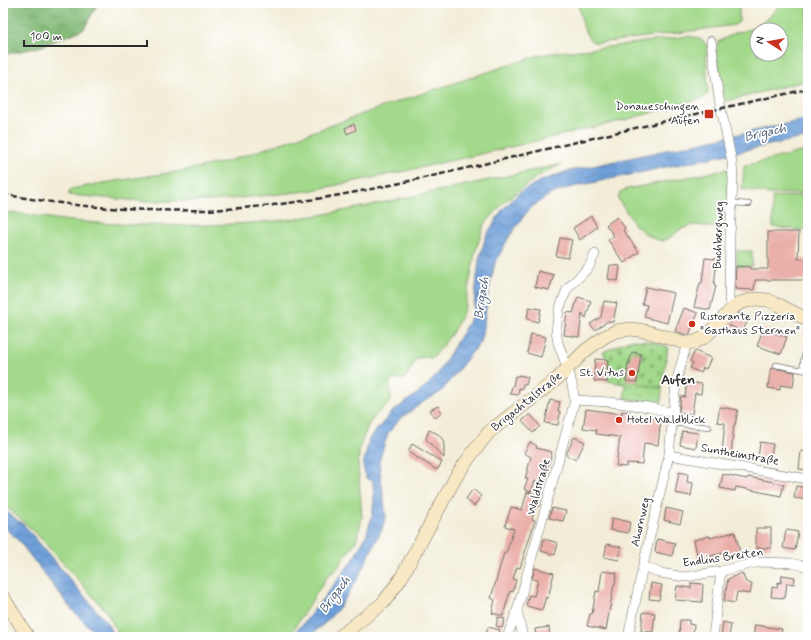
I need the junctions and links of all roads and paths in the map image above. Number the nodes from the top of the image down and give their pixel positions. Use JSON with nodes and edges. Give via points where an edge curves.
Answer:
{"nodes":[{"id":1,"x":711,"y":41,"type":"dead end"},
{"id":2,"x":733,"y":203,"type":"junction"},
{"id":3,"x":749,"y":204,"type":"dead end"},
{"id":4,"x":595,"y":254,"type":"dead end"},
{"id":5,"x":733,"y":308,"type":"junction"},
{"id":6,"x":808,"y":320,"type":"edge"},
{"id":7,"x":808,"y":330,"type":"edge"},
{"id":8,"x":686,"y":343,"type":"junction"},
{"id":9,"x":776,"y":366,"type":"dead end"},
{"id":10,"x":568,"y":369,"type":"junction"},
{"id":11,"x":802,"y":370,"type":"junction"},
{"id":12,"x":808,"y":371,"type":"edge"},
{"id":13,"x":575,"y":400,"type":"junction"},
{"id":14,"x":674,"y":413,"type":"junction"},
{"id":15,"x":672,"y":423,"type":"junction"},
{"id":16,"x":708,"y":427,"type":"dead end"},
{"id":17,"x":669,"y":455,"type":"junction"},
{"id":18,"x":808,"y":479,"type":"edge"},
{"id":19,"x":643,"y":566,"type":"junction"},
{"id":20,"x":808,"y":567,"type":"edge"},
{"id":21,"x":721,"y":571,"type":"junction"},
{"id":22,"x":3,"y":597,"type":"edge"},
{"id":23,"x":517,"y":611,"type":"junction"},
{"id":24,"x":28,"y":637,"type":"edge"},
{"id":25,"x":339,"y":637,"type":"edge"},
{"id":26,"x":507,"y":637,"type":"edge"},
{"id":27,"x":523,"y":637,"type":"edge"},
{"id":28,"x":628,"y":637,"type":"edge"},
{"id":29,"x":713,"y":637,"type":"edge"}],
"edges":[{"from":1,"to":2,"type":"street","name":"Buchbergweg","via":[[719,99],[732,162]]},
{"from":2,"to":3,"type":"lane"},
{"from":2,"to":5,"type":"street","name":"Buchbergweg","via":[[729,300]]},
{"from":4,"to":10,"type":"street","name":"Waldstraße","via":[[589,267],[567,289],[558,310],[558,343]]},
{"from":5,"to":6,"type":"street","via":[[754,299],[768,300]]},
{"from":5,"to":8,"type":"street","via":[[705,337]]},
{"from":7,"to":11,"type":"lane"},
{"from":8,"to":10,"type":"street","name":"Brigachtalstraße","via":[[645,330],[616,331],[585,351]]},
{"from":8,"to":14,"type":"street","name":"Ahornweg","via":[[676,383]]},
{"from":9,"to":11,"type":"lane"},
{"from":10,"to":13,"type":"street","name":"Waldstraße"},
{"from":10,"to":25,"type":"street","name":"Brigachtalstraße","via":[[489,432],[457,474],[400,580],[383,604]]},
{"from":11,"to":12,"type":"lane"},
{"from":13,"to":14,"type":"street","via":[[610,402]]},
{"from":13,"to":23,"type":"street","name":"Waldstraße"},
{"from":14,"to":15,"type":"street","name":"Ahornweg"},
{"from":15,"to":16,"type":"lane"},
{"from":15,"to":17,"type":"street","name":"Ahornweg"},
{"from":17,"to":18,"type":"street","name":"Suntheimstraße"},
{"from":17,"to":19,"type":"street","name":"Ahornweg"},
{"from":19,"to":21,"type":"street","name":"Endlins Breiten","via":[[660,573],[685,577]]},
{"from":19,"to":28,"type":"street","name":"Ahornweg"},
{"from":20,"to":21,"type":"street","name":"Endlins Breiten","via":[[791,563],[759,562]]},
{"from":21,"to":29,"type":"street"},
{"from":22,"to":24,"type":"street"},
{"from":23,"to":26,"type":"street","name":"Waldstraße"},
{"from":23,"to":27,"type":"street","name":"Waldstraße"}]}
